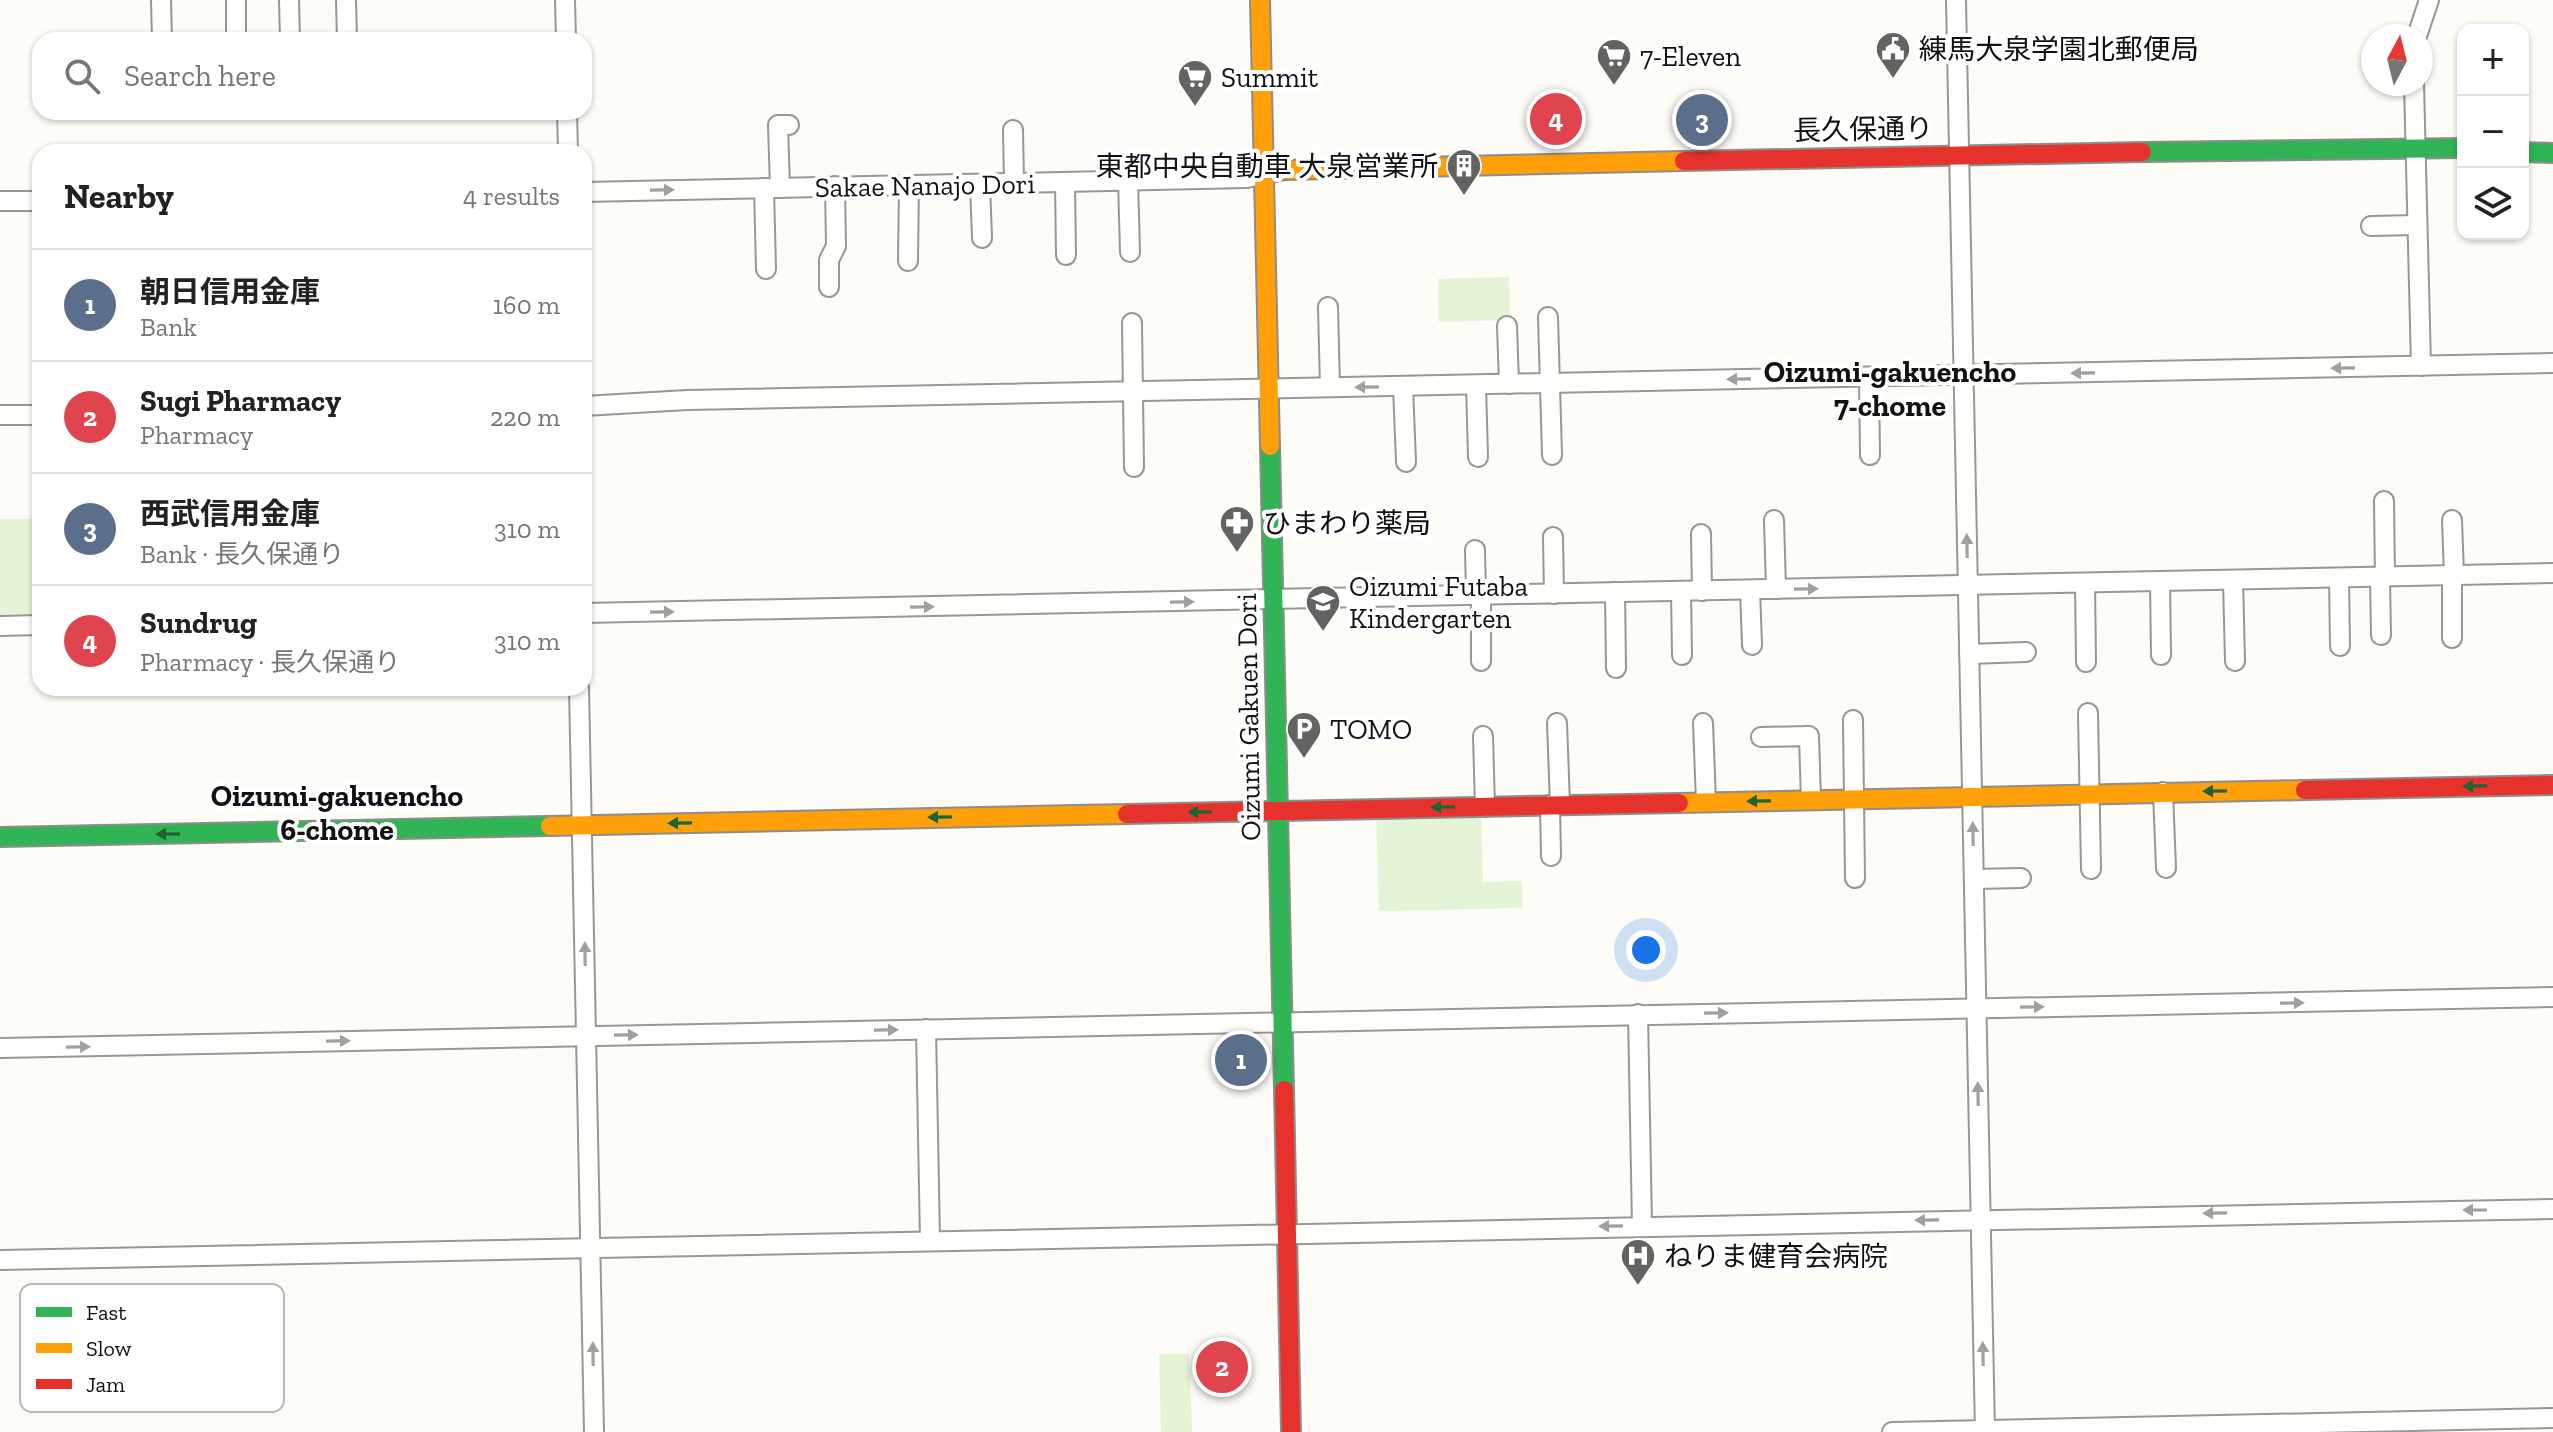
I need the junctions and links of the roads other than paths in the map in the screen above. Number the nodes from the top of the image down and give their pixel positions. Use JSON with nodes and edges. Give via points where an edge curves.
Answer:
{"nodes":[{"id":1,"x":161,"y":0,"type":"edge"},
{"id":2,"x":236,"y":0,"type":"edge"},
{"id":3,"x":289,"y":0,"type":"edge"},
{"id":4,"x":346,"y":0,"type":"edge"},
{"id":5,"x":565,"y":0,"type":"edge"},
{"id":6,"x":1260,"y":0,"type":"edge"},
{"id":7,"x":1956,"y":0,"type":"edge"},
{"id":8,"x":2429,"y":0,"type":"edge"},
{"id":9,"x":2421,"y":24,"type":"edge"},
{"id":10,"x":162,"y":32,"type":"edge"},
{"id":11,"x":236,"y":32,"type":"edge"},
{"id":12,"x":290,"y":32,"type":"edge"},
{"id":13,"x":347,"y":32,"type":"edge"},
{"id":14,"x":566,"y":32,"type":"edge"},
{"id":15,"x":2414,"y":96,"type":"edge"},
{"id":16,"x":567,"y":120,"type":"edge"},
{"id":17,"x":789,"y":125,"type":"dead end"},
{"id":18,"x":1013,"y":130,"type":"dead end"},
{"id":19,"x":568,"y":144,"type":"edge"},
{"id":20,"x":2415,"y":146,"type":"junction"},
{"id":21,"x":2457,"y":148,"type":"edge"},
{"id":22,"x":2529,"y":152,"type":"edge"},
{"id":23,"x":2553,"y":153,"type":"edge"},
{"id":24,"x":1958,"y":155,"type":"junction"},
{"id":25,"x":1265,"y":174,"type":"junction"},
{"id":26,"x":1128,"y":180,"type":"junction"},
{"id":27,"x":1065,"y":182,"type":"junction"},
{"id":28,"x":1014,"y":183,"type":"junction"},
{"id":29,"x":980,"y":184,"type":"junction"},
{"id":30,"x":909,"y":185,"type":"junction"},
{"id":31,"x":835,"y":186,"type":"junction"},
{"id":32,"x":772,"y":188,"type":"junction"},
{"id":33,"x":592,"y":192,"type":"edge"},
{"id":34,"x":0,"y":201,"type":"edge"},
{"id":35,"x":32,"y":201,"type":"edge"},
{"id":36,"x":2416,"y":225,"type":"junction"},
{"id":37,"x":2371,"y":226,"type":"dead end"},
{"id":38,"x":982,"y":238,"type":"dead end"},
{"id":39,"x":1130,"y":252,"type":"dead end"},
{"id":40,"x":1066,"y":255,"type":"dead end"},
{"id":41,"x":908,"y":261,"type":"dead end"},
{"id":42,"x":766,"y":269,"type":"dead end"},
{"id":43,"x":829,"y":287,"type":"dead end"},
{"id":44,"x":1328,"y":307,"type":"dead end"},
{"id":45,"x":1548,"y":317,"type":"dead end"},
{"id":46,"x":1132,"y":323,"type":"dead end"},
{"id":47,"x":1507,"y":326,"type":"dead end"},
{"id":48,"x":2553,"y":363,"type":"edge"},
{"id":49,"x":2421,"y":366,"type":"junction"},
{"id":50,"x":1963,"y":375,"type":"junction"},
{"id":51,"x":1869,"y":377,"type":"junction"},
{"id":52,"x":1550,"y":383,"type":"junction"},
{"id":53,"x":1509,"y":384,"type":"junction"},
{"id":54,"x":1476,"y":385,"type":"junction"},
{"id":55,"x":1403,"y":386,"type":"junction"},
{"id":56,"x":1330,"y":387,"type":"junction"},
{"id":57,"x":1268,"y":389,"type":"junction"},
{"id":58,"x":1133,"y":392,"type":"junction"},
{"id":59,"x":592,"y":406,"type":"edge"},
{"id":60,"x":0,"y":415,"type":"edge"},
{"id":61,"x":32,"y":415,"type":"edge"},
{"id":62,"x":1552,"y":455,"type":"dead end"},
{"id":63,"x":1870,"y":455,"type":"dead end"},
{"id":64,"x":1478,"y":457,"type":"dead end"},
{"id":65,"x":1406,"y":462,"type":"dead end"},
{"id":66,"x":1134,"y":467,"type":"dead end"},
{"id":67,"x":2384,"y":501,"type":"dead end"},
{"id":68,"x":1774,"y":520,"type":"dead end"},
{"id":69,"x":2452,"y":520,"type":"dead end"},
{"id":70,"x":1701,"y":534,"type":"dead end"},
{"id":71,"x":1553,"y":537,"type":"dead end"},
{"id":72,"x":1475,"y":550,"type":"dead end"},
{"id":73,"x":2553,"y":573,"type":"edge"},
{"id":74,"x":2453,"y":575,"type":"junction"},
{"id":75,"x":2383,"y":577,"type":"junction"},
{"id":76,"x":2339,"y":578,"type":"junction"},
{"id":77,"x":2233,"y":580,"type":"junction"},
{"id":78,"x":2160,"y":581,"type":"junction"},
{"id":79,"x":2085,"y":583,"type":"junction"},
{"id":80,"x":1968,"y":585,"type":"junction"},
{"id":81,"x":1776,"y":589,"type":"junction"},
{"id":82,"x":1750,"y":590,"type":"junction"},
{"id":83,"x":1681,"y":591,"type":"junction"},
{"id":84,"x":1702,"y":591,"type":"junction"},
{"id":85,"x":1615,"y":592,"type":"junction"},
{"id":86,"x":1554,"y":594,"type":"junction"},
{"id":87,"x":1479,"y":595,"type":"junction"},
{"id":88,"x":1273,"y":600,"type":"junction"},
{"id":89,"x":592,"y":613,"type":"edge"},
{"id":90,"x":32,"y":625,"type":"edge"},
{"id":91,"x":0,"y":626,"type":"edge"},
{"id":92,"x":2381,"y":635,"type":"dead end"},
{"id":93,"x":2452,"y":638,"type":"dead end"},
{"id":94,"x":1752,"y":645,"type":"dead end"},
{"id":95,"x":2340,"y":646,"type":"dead end"},
{"id":96,"x":2026,"y":652,"type":"dead end"},
{"id":97,"x":1969,"y":654,"type":"junction"},
{"id":98,"x":1682,"y":655,"type":"dead end"},
{"id":99,"x":2161,"y":655,"type":"dead end"},
{"id":100,"x":1481,"y":661,"type":"dead end"},
{"id":101,"x":2235,"y":661,"type":"dead end"},
{"id":102,"x":2086,"y":662,"type":"dead end"},
{"id":103,"x":1616,"y":668,"type":"dead end"},
{"id":104,"x":579,"y":696,"type":"edge"},
{"id":105,"x":2088,"y":713,"type":"dead end"},
{"id":106,"x":1853,"y":720,"type":"dead end"},
{"id":107,"x":1557,"y":723,"type":"dead end"},
{"id":108,"x":1703,"y":723,"type":"dead end"},
{"id":109,"x":1483,"y":736,"type":"dead end"},
{"id":110,"x":1761,"y":737,"type":"dead end"},
{"id":111,"x":2553,"y":785,"type":"edge"},
{"id":112,"x":2163,"y":792,"type":"junction"},
{"id":113,"x":2090,"y":794,"type":"junction"},
{"id":114,"x":1972,"y":796,"type":"junction"},
{"id":115,"x":1854,"y":799,"type":"junction"},
{"id":116,"x":1811,"y":800,"type":"junction"},
{"id":117,"x":1706,"y":802,"type":"junction"},
{"id":118,"x":1555,"y":805,"type":"junction"},
{"id":119,"x":1485,"y":807,"type":"junction"},
{"id":120,"x":1278,"y":810,"type":"junction"},
{"id":121,"x":582,"y":825,"type":"junction"},
{"id":122,"x":0,"y":837,"type":"edge"},
{"id":123,"x":1551,"y":856,"type":"dead end"},
{"id":124,"x":2166,"y":868,"type":"dead end"},
{"id":125,"x":2091,"y":869,"type":"dead end"},
{"id":126,"x":1855,"y":878,"type":"dead end"},
{"id":127,"x":2021,"y":878,"type":"dead end"},
{"id":128,"x":1974,"y":879,"type":"junction"},
{"id":129,"x":2553,"y":997,"type":"edge"},
{"id":130,"x":1976,"y":1007,"type":"junction"},
{"id":131,"x":1638,"y":1014,"type":"junction"},
{"id":132,"x":1281,"y":1023,"type":"junction"},
{"id":133,"x":926,"y":1029,"type":"junction"},
{"id":134,"x":586,"y":1036,"type":"junction"},
{"id":135,"x":0,"y":1048,"type":"edge"},
{"id":136,"x":2553,"y":1209,"type":"edge"},
{"id":137,"x":1981,"y":1219,"type":"junction"},
{"id":138,"x":1642,"y":1225,"type":"junction"},
{"id":139,"x":1286,"y":1233,"type":"junction"},
{"id":140,"x":930,"y":1240,"type":"junction"},
{"id":141,"x":591,"y":1247,"type":"junction"},
{"id":142,"x":0,"y":1260,"type":"edge"},
{"id":143,"x":2553,"y":1418,"type":"edge"},
{"id":144,"x":1985,"y":1431,"type":"edge"},
{"id":145,"x":594,"y":1432,"type":"edge"},
{"id":146,"x":1291,"y":1432,"type":"edge"},
{"id":147,"x":1892,"y":1432,"type":"edge"}],
"edges":[{"from":1,"to":10,"type":"street"},
{"from":2,"to":11,"type":"street"},
{"from":3,"to":12,"type":"street"},
{"from":4,"to":13,"type":"street"},
{"from":5,"to":14,"type":"street"},
{"from":6,"to":25,"type":"street","name":"Oizumi Gakuen Dori"},
{"from":7,"to":24,"type":"street"},
{"from":8,"to":9,"type":"street"},
{"from":15,"to":20,"type":"street"},
{"from":16,"to":19,"type":"street"},
{"from":17,"to":32,"type":"street","via":[[778,125]]},
{"from":18,"to":28,"type":"street"},
{"from":20,"to":21,"type":"street","name":"長久保通り"},
{"from":20,"to":24,"type":"street","name":"長久保通り"},
{"from":20,"to":36,"type":"street"},
{"from":22,"to":23,"type":"street"},
{"from":24,"to":25,"type":"street","name":"長久保通り"},
{"from":24,"to":50,"type":"street"},
{"from":25,"to":26,"type":"street","name":"Sakae Nanajo Dori"},
{"from":25,"to":57,"type":"street","name":"Oizumi Gakuen Dori"},
{"from":26,"to":27,"type":"street","name":"Sakae Nanajo Dori"},
{"from":26,"to":39,"type":"street"},
{"from":27,"to":28,"type":"street","name":"Sakae Nanajo Dori"},
{"from":27,"to":40,"type":"street"},
{"from":28,"to":29,"type":"street","name":"Sakae Nanajo Dori"},
{"from":29,"to":30,"type":"street","name":"Sakae Nanajo Dori"},
{"from":29,"to":38,"type":"street"},
{"from":30,"to":31,"type":"street","name":"Sakae Nanajo Dori"},
{"from":30,"to":41,"type":"street"},
{"from":31,"to":32,"type":"street","name":"Sakae Nanajo Dori"},
{"from":31,"to":43,"type":"street","via":[[836,246],[829,260]]},
{"from":33,"to":32,"type":"street","name":"Sakae Nanajo Dori","one_way":true},
{"from":32,"to":42,"type":"street"},
{"from":34,"to":35,"type":"street"},
{"from":36,"to":37,"type":"street"},
{"from":36,"to":49,"type":"street"},
{"from":44,"to":56,"type":"street"},
{"from":45,"to":52,"type":"street"},
{"from":46,"to":58,"type":"street"},
{"from":47,"to":53,"type":"street"},
{"from":48,"to":49,"type":"street"},
{"from":49,"to":50,"type":"street","one_way":true},
{"from":50,"to":51,"type":"street"},
{"from":80,"to":50,"type":"street","one_way":true},
{"from":51,"to":52,"type":"street","one_way":true},
{"from":51,"to":63,"type":"street"},
{"from":52,"to":53,"type":"street"},
{"from":52,"to":62,"type":"street"},
{"from":53,"to":54,"type":"street"},
{"from":54,"to":55,"type":"street"},
{"from":54,"to":64,"type":"street"},
{"from":55,"to":56,"type":"street","one_way":true},
{"from":55,"to":65,"type":"street"},
{"from":56,"to":57,"type":"street"},
{"from":57,"to":58,"type":"street"},
{"from":57,"to":88,"type":"street","name":"Oizumi Gakuen Dori"},
{"from":58,"to":59,"type":"street"},
{"from":58,"to":66,"type":"street"},
{"from":60,"to":61,"type":"street"},
{"from":67,"to":75,"type":"street"},
{"from":68,"to":81,"type":"street"},
{"from":69,"to":74,"type":"street"},
{"from":70,"to":84,"type":"street"},
{"from":71,"to":86,"type":"street"},
{"from":72,"to":87,"type":"street"},
{"from":73,"to":74,"type":"street"},
{"from":74,"to":75,"type":"street"},
{"from":74,"to":93,"type":"street"},
{"from":75,"to":76,"type":"street"},
{"from":75,"to":92,"type":"street"},
{"from":76,"to":77,"type":"street"},
{"from":76,"to":95,"type":"street"},
{"from":77,"to":78,"type":"street"},
{"from":77,"to":101,"type":"street"},
{"from":78,"to":79,"type":"street"},
{"from":78,"to":99,"type":"street"},
{"from":79,"to":80,"type":"street"},
{"from":79,"to":102,"type":"street"},
{"from":81,"to":80,"type":"street","one_way":true},
{"from":80,"to":97,"type":"street"},
{"from":81,"to":82,"type":"street"},
{"from":82,"to":84,"type":"street"},
{"from":82,"to":94,"type":"street"},
{"from":83,"to":84,"type":"street"},
{"from":83,"to":85,"type":"street"},
{"from":83,"to":98,"type":"street"},
{"from":85,"to":86,"type":"street"},
{"from":85,"to":103,"type":"street"},
{"from":86,"to":87,"type":"street"},
{"from":87,"to":88,"type":"street"},
{"from":87,"to":100,"type":"street"},
{"from":89,"to":88,"type":"street","one_way":true},
{"from":88,"to":120,"type":"street","name":"Oizumi Gakuen Dori"},
{"from":90,"to":91,"type":"street"},
{"from":96,"to":97,"type":"street"},
{"from":97,"to":114,"type":"street"},
{"from":104,"to":121,"type":"street"},
{"from":105,"to":113,"type":"street"},
{"from":106,"to":115,"type":"street"},
{"from":107,"to":118,"type":"street"},
{"from":108,"to":117,"type":"street"},
{"from":109,"to":119,"type":"street"},
{"from":110,"to":116,"type":"street","via":[[1809,736]]},
{"from":111,"to":112,"type":"street","one_way":true},
{"from":112,"to":113,"type":"street"},
{"from":112,"to":124,"type":"street"},
{"from":113,"to":114,"type":"street"},
{"from":113,"to":125,"type":"street"},
{"from":114,"to":115,"type":"street"},
{"from":128,"to":114,"type":"street","one_way":true},
{"from":115,"to":116,"type":"street"},
{"from":115,"to":126,"type":"street"},
{"from":116,"to":117,"type":"street","one_way":true},
{"from":117,"to":118,"type":"street"},
{"from":118,"to":119,"type":"street"},
{"from":118,"to":123,"type":"street"},
{"from":119,"to":120,"type":"street","one_way":true},
{"from":120,"to":121,"type":"street","one_way":true},
{"from":120,"to":132,"type":"street","name":"Oizumi Gakuen Dori"},
{"from":121,"to":122,"type":"street","one_way":true},
{"from":134,"to":121,"type":"street","one_way":true},
{"from":127,"to":128,"type":"street"},
{"from":128,"to":130,"type":"street"},
{"from":130,"to":129,"type":"street","one_way":true},
{"from":131,"to":130,"type":"street","one_way":true},
{"from":137,"to":130,"type":"street","one_way":true},
{"from":131,"to":132,"type":"street"},
{"from":131,"to":138,"type":"street"},
{"from":132,"to":133,"type":"street"},
{"from":132,"to":139,"type":"street","name":"Oizumi Gakuen Dori"},
{"from":134,"to":133,"type":"street","one_way":true},
{"from":133,"to":140,"type":"street"},
{"from":135,"to":134,"type":"street","one_way":true},
{"from":134,"to":141,"type":"street"},
{"from":136,"to":137,"type":"street","one_way":true},
{"from":137,"to":138,"type":"street","one_way":true},
{"from":144,"to":137,"type":"street","one_way":true},
{"from":138,"to":139,"type":"street","one_way":true},
{"from":139,"to":140,"type":"street"},
{"from":139,"to":146,"type":"street","name":"Oizumi Gakuen Dori"},
{"from":140,"to":141,"type":"street"},
{"from":141,"to":142,"type":"street"},
{"from":145,"to":141,"type":"street","one_way":true},
{"from":143,"to":144,"type":"street"},
{"from":144,"to":147,"type":"street"}]}
